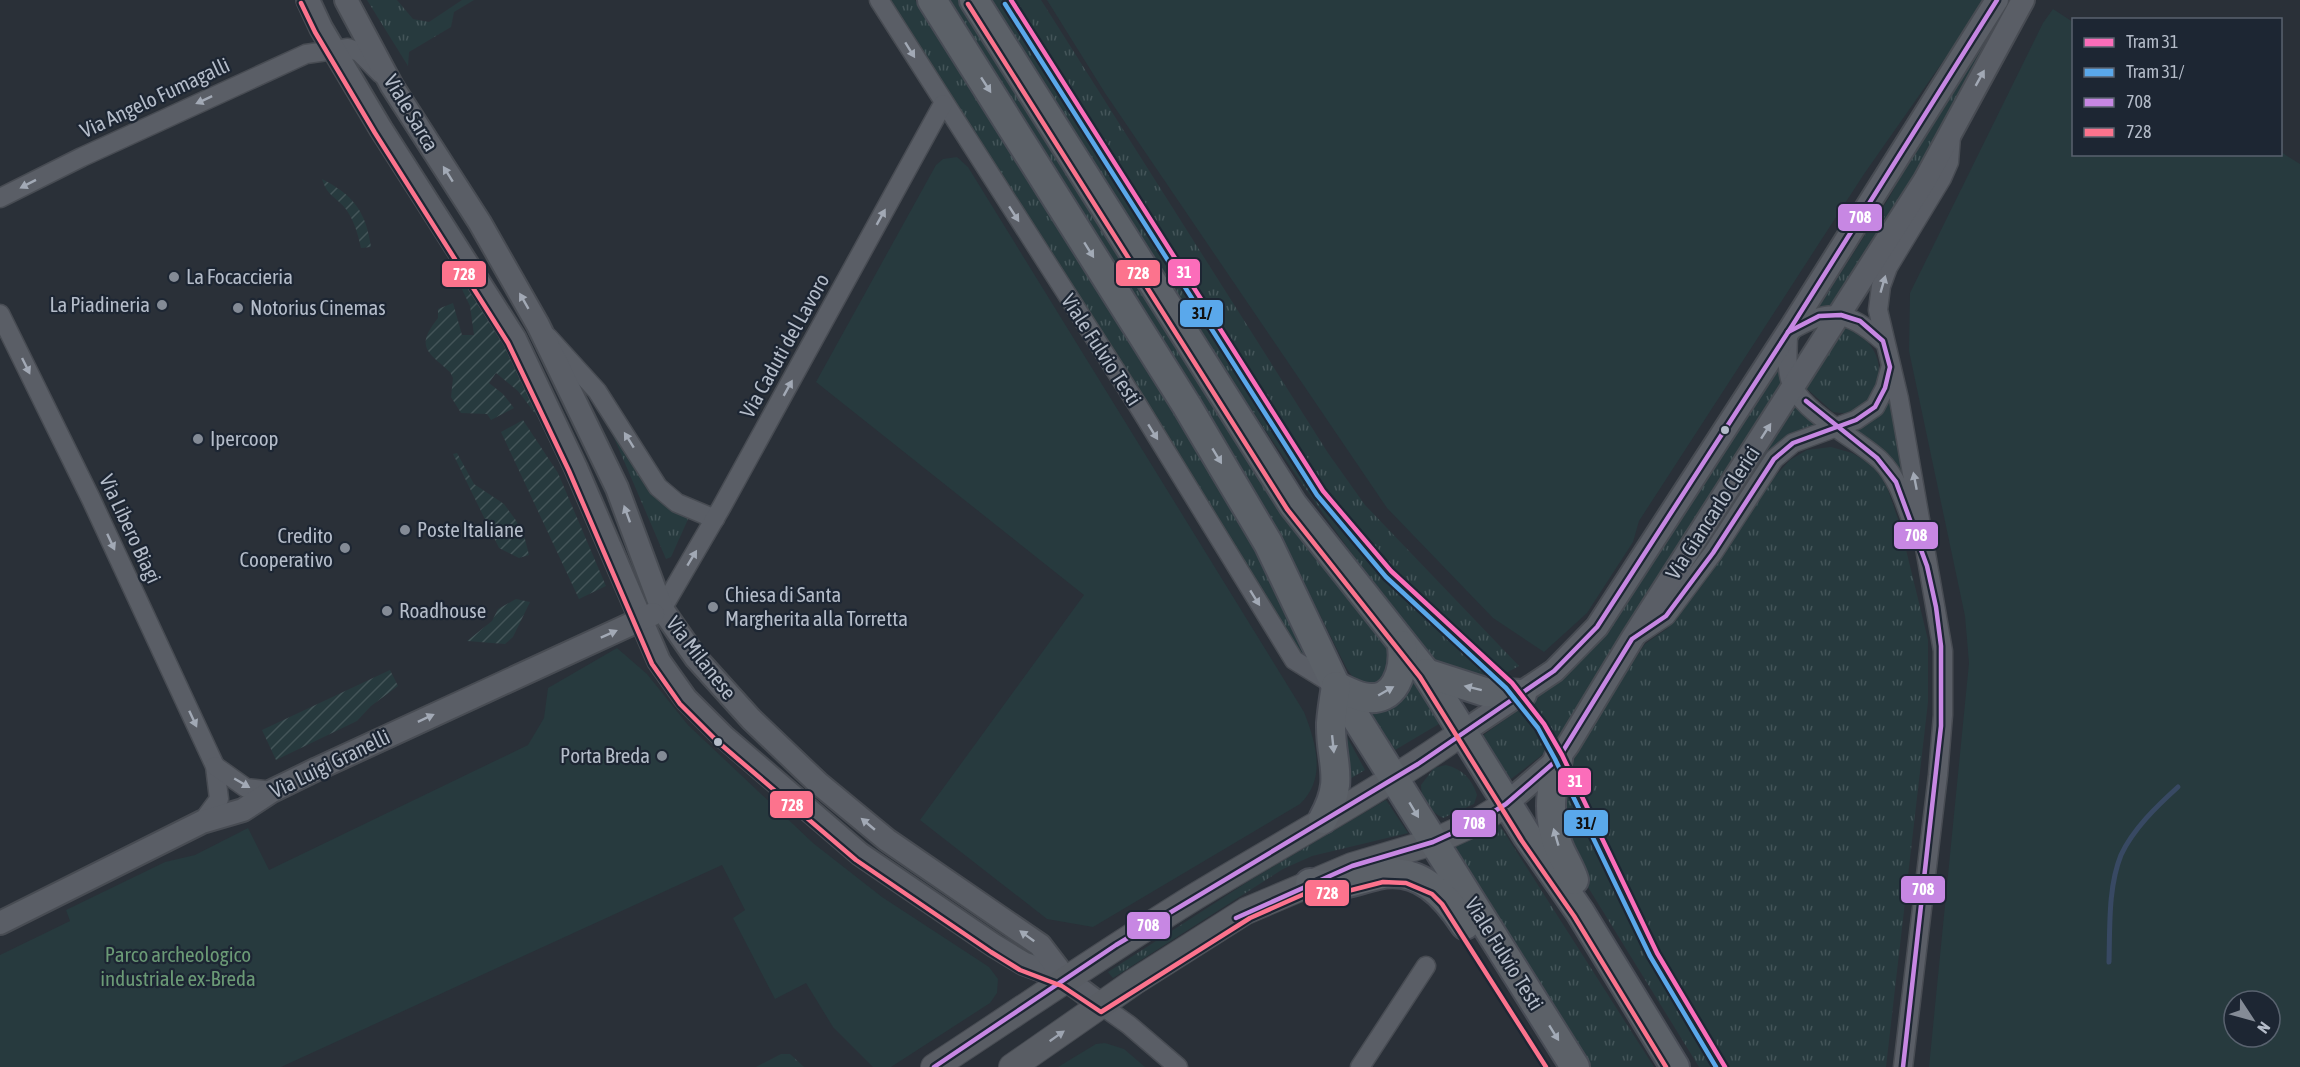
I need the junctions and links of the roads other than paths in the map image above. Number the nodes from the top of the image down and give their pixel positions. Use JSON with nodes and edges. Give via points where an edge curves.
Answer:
{"nodes":[{"id":1,"x":308,"y":0,"type":"edge"},
{"id":2,"x":346,"y":0,"type":"edge"},
{"id":3,"x":879,"y":0,"type":"edge"},
{"id":4,"x":932,"y":0,"type":"edge"},
{"id":5,"x":974,"y":0,"type":"edge"},
{"id":6,"x":1997,"y":0,"type":"edge"},
{"id":7,"x":2023,"y":0,"type":"edge"},
{"id":8,"x":333,"y":48,"type":"junction"},
{"id":9,"x":392,"y":86,"type":"junction"},
{"id":10,"x":943,"y":104,"type":"junction"},
{"id":11,"x":1952,"y":129,"type":"junction"},
{"id":12,"x":0,"y":198,"type":"edge"},
{"id":13,"x":480,"y":223,"type":"joint"},
{"id":14,"x":462,"y":252,"type":"joint"},
{"id":15,"x":0,"y":314,"type":"edge"},
{"id":16,"x":1841,"y":315,"type":"junction"},
{"id":17,"x":538,"y":325,"type":"junction"},
{"id":18,"x":1788,"y":332,"type":"junction"},
{"id":19,"x":1883,"y":341,"type":"junction"},
{"id":20,"x":1890,"y":367,"type":"junction"},
{"id":21,"x":1794,"y":387,"type":"junction"},
{"id":22,"x":1836,"y":429,"type":"junction"},
{"id":23,"x":715,"y":519,"type":"junction"},
{"id":24,"x":1927,"y":560,"type":"junction"},
{"id":25,"x":662,"y":609,"type":"junction"},
{"id":26,"x":640,"y":621,"type":"junction"},
{"id":27,"x":1632,"y":639,"type":"junction"},
{"id":28,"x":1402,"y":645,"type":"junction"},
{"id":29,"x":1426,"y":673,"type":"junction"},
{"id":30,"x":1336,"y":686,"type":"junction"},
{"id":31,"x":1521,"y":694,"type":"junction"},
{"id":32,"x":1463,"y":732,"type":"junction"},
{"id":33,"x":1558,"y":759,"type":"junction"},
{"id":34,"x":215,"y":766,"type":"junction"},
{"id":35,"x":1395,"y":778,"type":"junction"},
{"id":36,"x":272,"y":791,"type":"junction"},
{"id":37,"x":1506,"y":804,"type":"junction"},
{"id":38,"x":1323,"y":819,"type":"junction"},
{"id":39,"x":202,"y":822,"type":"junction"},
{"id":40,"x":1433,"y":842,"type":"junction"},
{"id":41,"x":1310,"y":883,"type":"junction"},
{"id":42,"x":1580,"y":912,"type":"junction"},
{"id":43,"x":0,"y":922,"type":"edge"},
{"id":44,"x":1426,"y":966,"type":"dead end"},
{"id":45,"x":1066,"y":979,"type":"junction"},
{"id":46,"x":1101,"y":1005,"type":"junction"},
{"id":47,"x":934,"y":1067,"type":"edge"},
{"id":48,"x":1012,"y":1067,"type":"edge"},
{"id":49,"x":1178,"y":1067,"type":"edge"},
{"id":50,"x":1360,"y":1067,"type":"edge"},
{"id":51,"x":1555,"y":1067,"type":"edge"},
{"id":52,"x":1575,"y":1067,"type":"edge"},
{"id":53,"x":1675,"y":1067,"type":"edge"},
{"id":54,"x":1903,"y":1067,"type":"edge"}],
"edges":[{"from":1,"to":8,"type":"street","name":"Viale Sarca"},
{"from":2,"to":9,"type":"street","name":"Viale Sarca"},
{"from":3,"to":10,"type":"street","name":"Viale Fulvio Testi","one_way":true},
{"from":4,"to":30,"type":"main road","name":"Viale Fulvio Testi","one_way":true,"via":[[1187,406],[1268,543]]},
{"from":5,"to":28,"type":"main road","via":[[1293,505]]},
{"from":6,"to":18,"type":"street","name":"Via Giancarlo Clerici"},
{"from":11,"to":7,"type":"street","name":"Via Giancarlo Clerici","one_way":true},
{"from":8,"to":9,"type":"street","via":[[359,52]]},
{"from":8,"to":12,"type":"street","name":"Via Angelo Fumagalli","one_way":true,"via":[[286,63]]},
{"from":8,"to":14,"type":"street","name":"Viale Sarca"},
{"from":13,"to":9,"type":"street","name":"Viale Sarca","one_way":true},
{"from":23,"to":10,"type":"street","name":"Via Caduti del Lavoro","one_way":true},
{"from":10,"to":30,"type":"street","name":"Viale Fulvio Testi","one_way":true,"via":[[1137,405],[1294,660]]},
{"from":11,"to":16,"type":"street","name":"Via Giancarlo Clerici"},
{"from":19,"to":11,"type":"street","name":"Via Giancarlo Clerici","one_way":true,"via":[[1878,310],[1881,286],[1888,267],[1942,178]]},
{"from":17,"to":13,"type":"street","name":"Via Milanese","one_way":true},
{"from":14,"to":26,"type":"street","name":"Via Milanese","via":[[524,357]]},
{"from":15,"to":34,"type":"street","name":"Via Libero Biagi","one_way":true},
{"from":16,"to":18,"type":"street","name":"Via Giancarlo Clerici","via":[[1819,316]]},
{"from":16,"to":19,"type":"street","via":[[1860,321]]},
{"from":16,"to":21,"type":"street","name":"Via Giancarlo Clerici"},
{"from":23,"to":17,"type":"street","one_way":true,"via":[[677,503],[658,487],[597,391]]},
{"from":25,"to":17,"type":"street","name":"Via Milanese","one_way":true,"via":[[617,488]]},
{"from":18,"to":21,"type":"street","via":[[1788,363]]},
{"from":18,"to":31,"type":"street","name":"Via Giancarlo Clerici","via":[[1597,627],[1554,671]]},
{"from":19,"to":20,"type":"street","name":"Via Giancarlo Clerici"},
{"from":20,"to":22,"type":"street","name":"Via Giancarlo Clerici","via":[[1875,406]]},
{"from":24,"to":20,"type":"street","one_way":true},
{"from":21,"to":22,"type":"street"},
{"from":27,"to":21,"type":"street","name":"Via Giancarlo Clerici","one_way":true},
{"from":22,"to":24,"type":"street","via":[[1882,462],[1897,483]]},
{"from":22,"to":27,"type":"street","name":"Via Giancarlo Clerici","via":[[1793,443],[1774,459],[1713,553],[1666,616]]},
{"from":25,"to":23,"type":"street","name":"Via Caduti del Lavoro","one_way":true},
{"from":24,"to":54,"type":"street","via":[[1943,651],[1943,715]]},
{"from":25,"to":26,"type":"street","name":"Via Luigi Granelli"},
{"from":45,"to":25,"type":"street","name":"Via Milanese","one_way":true,"via":[[1040,945],[887,840],[818,783],[703,667]]},
{"from":36,"to":26,"type":"street","name":"Via Luigi Granelli","one_way":true},
{"from":26,"to":45,"type":"street","name":"Via Milanese","via":[[659,661],[686,699],[723,736],[860,854],[1023,963]]},
{"from":27,"to":33,"type":"street","name":"Via Giancarlo Clerici"},
{"from":28,"to":29,"type":"main road"},
{"from":30,"to":28,"type":"main road","one_way":true,"via":[[1368,698],[1390,690],[1403,669]]},
{"from":31,"to":29,"type":"main road","one_way":true,"via":[[1485,692]]},
{"from":29,"to":32,"type":"main road"},
{"from":30,"to":35,"type":"main road","name":"Viale Fulvio Testi"},
{"from":30,"to":38,"type":"main road","one_way":true,"via":[[1331,723],[1337,775],[1335,792]]},
{"from":31,"to":32,"type":"street","name":"Via Giancarlo Clerici"},
{"from":32,"to":35,"type":"main road"},
{"from":32,"to":37,"type":"main road"},
{"from":33,"to":37,"type":"street","name":"Via Giancarlo Clerici"},
{"from":42,"to":33,"type":"main road","one_way":true,"via":[[1574,878],[1557,843],[1550,812]]},
{"from":34,"to":36,"type":"street","name":"Via Libero Biagi","one_way":true,"via":[[246,788]]},
{"from":34,"to":39,"type":"street","name":"Via Libero Biagi","via":[[219,799]]},
{"from":35,"to":38,"type":"main road"},
{"from":35,"to":40,"type":"main road","name":"Viale Fulvio Testi","one_way":true},
{"from":36,"to":39,"type":"street","name":"Via Luigi Granelli","via":[[243,810]]},
{"from":37,"to":40,"type":"main road"},
{"from":37,"to":42,"type":"main road"},
{"from":38,"to":45,"type":"main road"},
{"from":39,"to":43,"type":"street","name":"Via Luigi Granelli"},
{"from":40,"to":41,"type":"main road"},
{"from":40,"to":52,"type":"main road","name":"Viale Fulvio Testi","one_way":true},
{"from":41,"to":46,"type":"main road","via":[[1246,911]]},
{"from":41,"to":51,"type":"main road","via":[[1336,887],[1382,874],[1408,876],[1436,888],[1448,899]]},
{"from":42,"to":53,"type":"main road"},
{"from":44,"to":50,"type":"street"},
{"from":45,"to":46,"type":"street","name":"Via Milanese"},
{"from":45,"to":47,"type":"main road"},
{"from":48,"to":46,"type":"main road","one_way":true},
{"from":46,"to":49,"type":"street","name":"Via Milanese"}]}
